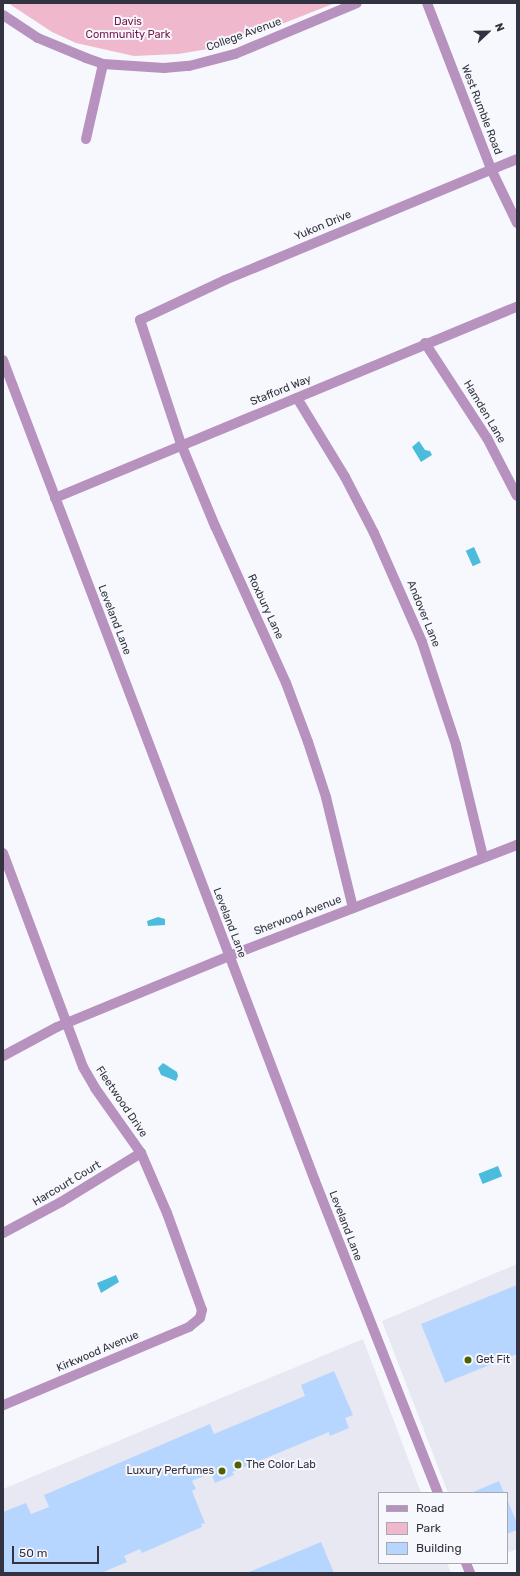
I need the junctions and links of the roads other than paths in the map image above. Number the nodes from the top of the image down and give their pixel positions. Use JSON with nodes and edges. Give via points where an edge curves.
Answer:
{"nodes":[{"id":1,"x":357,"y":3,"type":"edge"},
{"id":2,"x":427,"y":3,"type":"edge"},
{"id":3,"x":3,"y":15,"type":"edge"},
{"id":4,"x":103,"y":64,"type":"junction"},
{"id":5,"x":86,"y":139,"type":"dead end"},
{"id":6,"x":517,"y":159,"type":"edge"},
{"id":7,"x":491,"y":169,"type":"junction"},
{"id":8,"x":517,"y":223,"type":"edge"},
{"id":9,"x":517,"y":307,"type":"edge"},
{"id":10,"x":140,"y":320,"type":"joint"},
{"id":11,"x":425,"y":343,"type":"junction"},
{"id":12,"x":3,"y":360,"type":"edge"},
{"id":13,"x":6,"y":377,"type":"edge"},
{"id":14,"x":297,"y":398,"type":"junction"},
{"id":15,"x":181,"y":444,"type":"junction"},
{"id":16,"x":517,"y":496,"type":"edge"},
{"id":17,"x":54,"y":498,"type":"junction"},
{"id":18,"x":517,"y":845,"type":"edge"},
{"id":19,"x":3,"y":853,"type":"edge"},
{"id":20,"x":483,"y":857,"type":"junction"},
{"id":21,"x":353,"y":908,"type":"junction"},
{"id":22,"x":229,"y":956,"type":"junction"},
{"id":23,"x":67,"y":1023,"type":"junction"},
{"id":24,"x":3,"y":1056,"type":"edge"},
{"id":25,"x":141,"y":1152,"type":"junction"},
{"id":26,"x":3,"y":1233,"type":"edge"},
{"id":27,"x":200,"y":1318,"type":"joint"},
{"id":28,"x":3,"y":1405,"type":"edge"},
{"id":29,"x":438,"y":1492,"type":"edge"}],
"edges":[{"from":1,"to":4,"type":"street","name":"College Avenue","via":[[213,61],[164,68]]},
{"from":2,"to":7,"type":"street","name":"West Rumble Road"},
{"from":3,"to":4,"type":"street","name":"College Avenue","via":[[38,38]]},
{"from":4,"to":5,"type":"street"},
{"from":6,"to":7,"type":"street","name":"Yukon Drive"},
{"from":7,"to":8,"type":"street","name":"West Rumble Road"},
{"from":7,"to":10,"type":"street","name":"Yukon Drive","via":[[232,277]]},
{"from":9,"to":11,"type":"street","name":"Stafford Way"},
{"from":10,"to":15,"type":"street","name":"Roxbury Lane"},
{"from":11,"to":14,"type":"street","name":"Stafford Way"},
{"from":11,"to":16,"type":"street","name":"Hamden Lane","via":[[483,432]]},
{"from":12,"to":13,"type":"street","name":"Leveland Lane"},
{"from":13,"to":17,"type":"street","name":"Leveland Lane"},
{"from":14,"to":15,"type":"street","name":"Stafford Way"},
{"from":14,"to":20,"type":"street","name":"Andover Lane","via":[[345,477],[416,628],[456,745]]},
{"from":15,"to":17,"type":"street","name":"Stafford Way"},
{"from":15,"to":21,"type":"street","name":"Roxbury Lane","via":[[286,683],[308,742],[326,797]]},
{"from":17,"to":22,"type":"street","name":"Leveland Lane"},
{"from":18,"to":20,"type":"street","name":"Sherwood Avenue"},
{"from":19,"to":23,"type":"street","name":"Fleetwood Drive"},
{"from":20,"to":21,"type":"street","name":"Sherwood Avenue"},
{"from":21,"to":22,"type":"street","name":"Sherwood Avenue"},
{"from":22,"to":23,"type":"street","name":"Sherwood Avenue"},
{"from":22,"to":29,"type":"street","name":"Leveland Lane"},
{"from":23,"to":24,"type":"street","name":"Sherwood Avenue"},
{"from":23,"to":25,"type":"street","name":"Fleetwood Drive","via":[[83,1067],[92,1083]]},
{"from":25,"to":26,"type":"street","name":"Harcourt Court","via":[[61,1202]]},
{"from":25,"to":27,"type":"street","name":"Fleetwood Drive","via":[[201,1302]]},
{"from":27,"to":28,"type":"street","name":"Kirkwood Avenue","via":[[189,1328]]}]}
